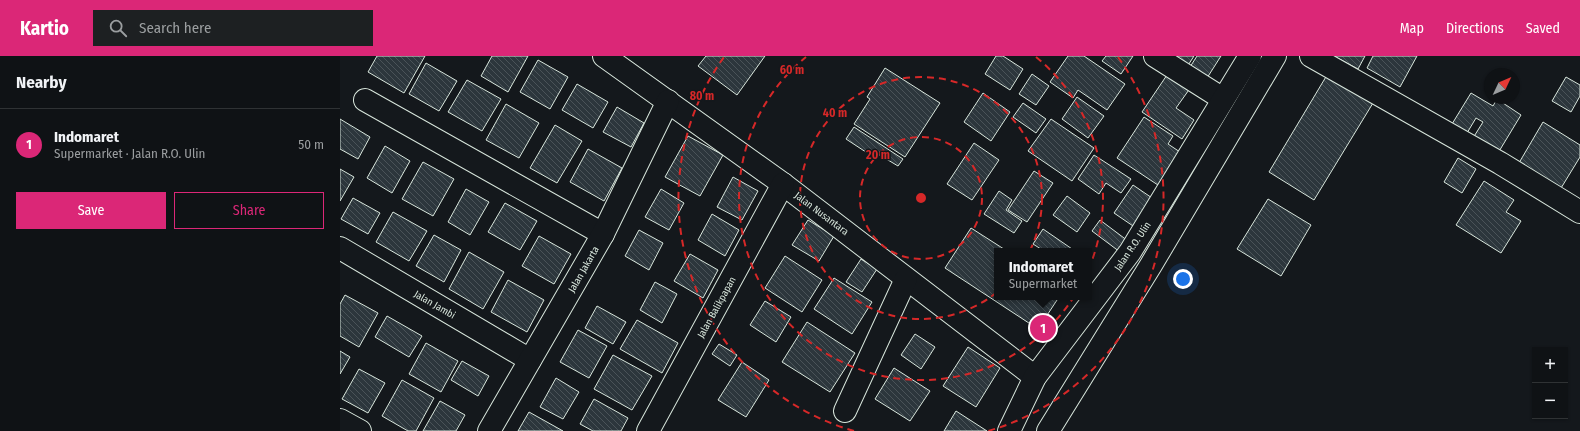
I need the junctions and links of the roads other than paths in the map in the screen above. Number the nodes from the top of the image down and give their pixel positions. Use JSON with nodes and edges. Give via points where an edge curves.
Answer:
{"nodes":[{"id":1,"x":604,"y":56,"type":"edge"},
{"id":2,"x":1155,"y":56,"type":"edge"},
{"id":3,"x":1275,"y":56,"type":"edge"},
{"id":4,"x":1311,"y":56,"type":"edge"},
{"id":5,"x":1248,"y":57,"type":"edge"},
{"id":6,"x":1223,"y":99,"type":"junction"},
{"id":7,"x":365,"y":100,"type":"dead end"},
{"id":8,"x":668,"y":101,"type":"junction"},
{"id":9,"x":783,"y":184,"type":"junction"},
{"id":10,"x":1578,"y":206,"type":"edge"},
{"id":11,"x":1151,"y":217,"type":"junction"},
{"id":12,"x":1170,"y":231,"type":"junction"},
{"id":13,"x":603,"y":234,"type":"junction"},
{"id":14,"x":340,"y":248,"type":"edge"},
{"id":15,"x":1130,"y":252,"type":"junction"},
{"id":16,"x":1151,"y":264,"type":"junction"},
{"id":17,"x":906,"y":279,"type":"junction"},
{"id":18,"x":530,"y":360,"type":"junction"},
{"id":19,"x":1035,"y":377,"type":"junction"},
{"id":20,"x":845,"y":411,"type":"dead end"},
{"id":21,"x":340,"y":420,"type":"edge"},
{"id":22,"x":360,"y":431,"type":"edge"},
{"id":23,"x":489,"y":431,"type":"edge"},
{"id":24,"x":648,"y":431,"type":"edge"},
{"id":25,"x":1009,"y":431,"type":"edge"},
{"id":26,"x":1048,"y":431,"type":"edge"}],
"edges":[{"from":1,"to":8,"type":"street","name":"Jalan Nusantara"},
{"from":2,"to":6,"type":"street"},
{"from":3,"to":12,"type":"street"},
{"from":4,"to":10,"type":"street"},
{"from":5,"to":6,"type":"street","name":"Jalan R.O. Ulin"},
{"from":6,"to":11,"type":"street","name":"Jalan R.O. Ulin"},
{"from":7,"to":13,"type":"street"},
{"from":8,"to":9,"type":"street","name":"Jalan Nusantara"},
{"from":8,"to":13,"type":"street","name":"Jalan Jakarta"},
{"from":9,"to":17,"type":"street","name":"Jalan Nusantara"},
{"from":9,"to":24,"type":"street","name":"Jalan Balikpapan"},
{"from":11,"to":12,"type":"street"},
{"from":11,"to":15,"type":"street","name":"Jalan R.O. Ulin"},
{"from":12,"to":16,"type":"street"},
{"from":13,"to":18,"type":"street","name":"Jalan Jakarta"},
{"from":14,"to":18,"type":"street","name":"Jalan Jambi"},
{"from":15,"to":16,"type":"street"},
{"from":15,"to":19,"type":"street","name":"Jalan R.O. Ulin"},
{"from":16,"to":26,"type":"street"},
{"from":17,"to":19,"type":"street","name":"Jalan Nusantara"},
{"from":17,"to":20,"type":"street"},
{"from":18,"to":23,"type":"street","name":"Jalan Jakarta"},
{"from":19,"to":25,"type":"street","name":"Jalan R.O. Ulin"},
{"from":21,"to":22,"type":"street"}]}
